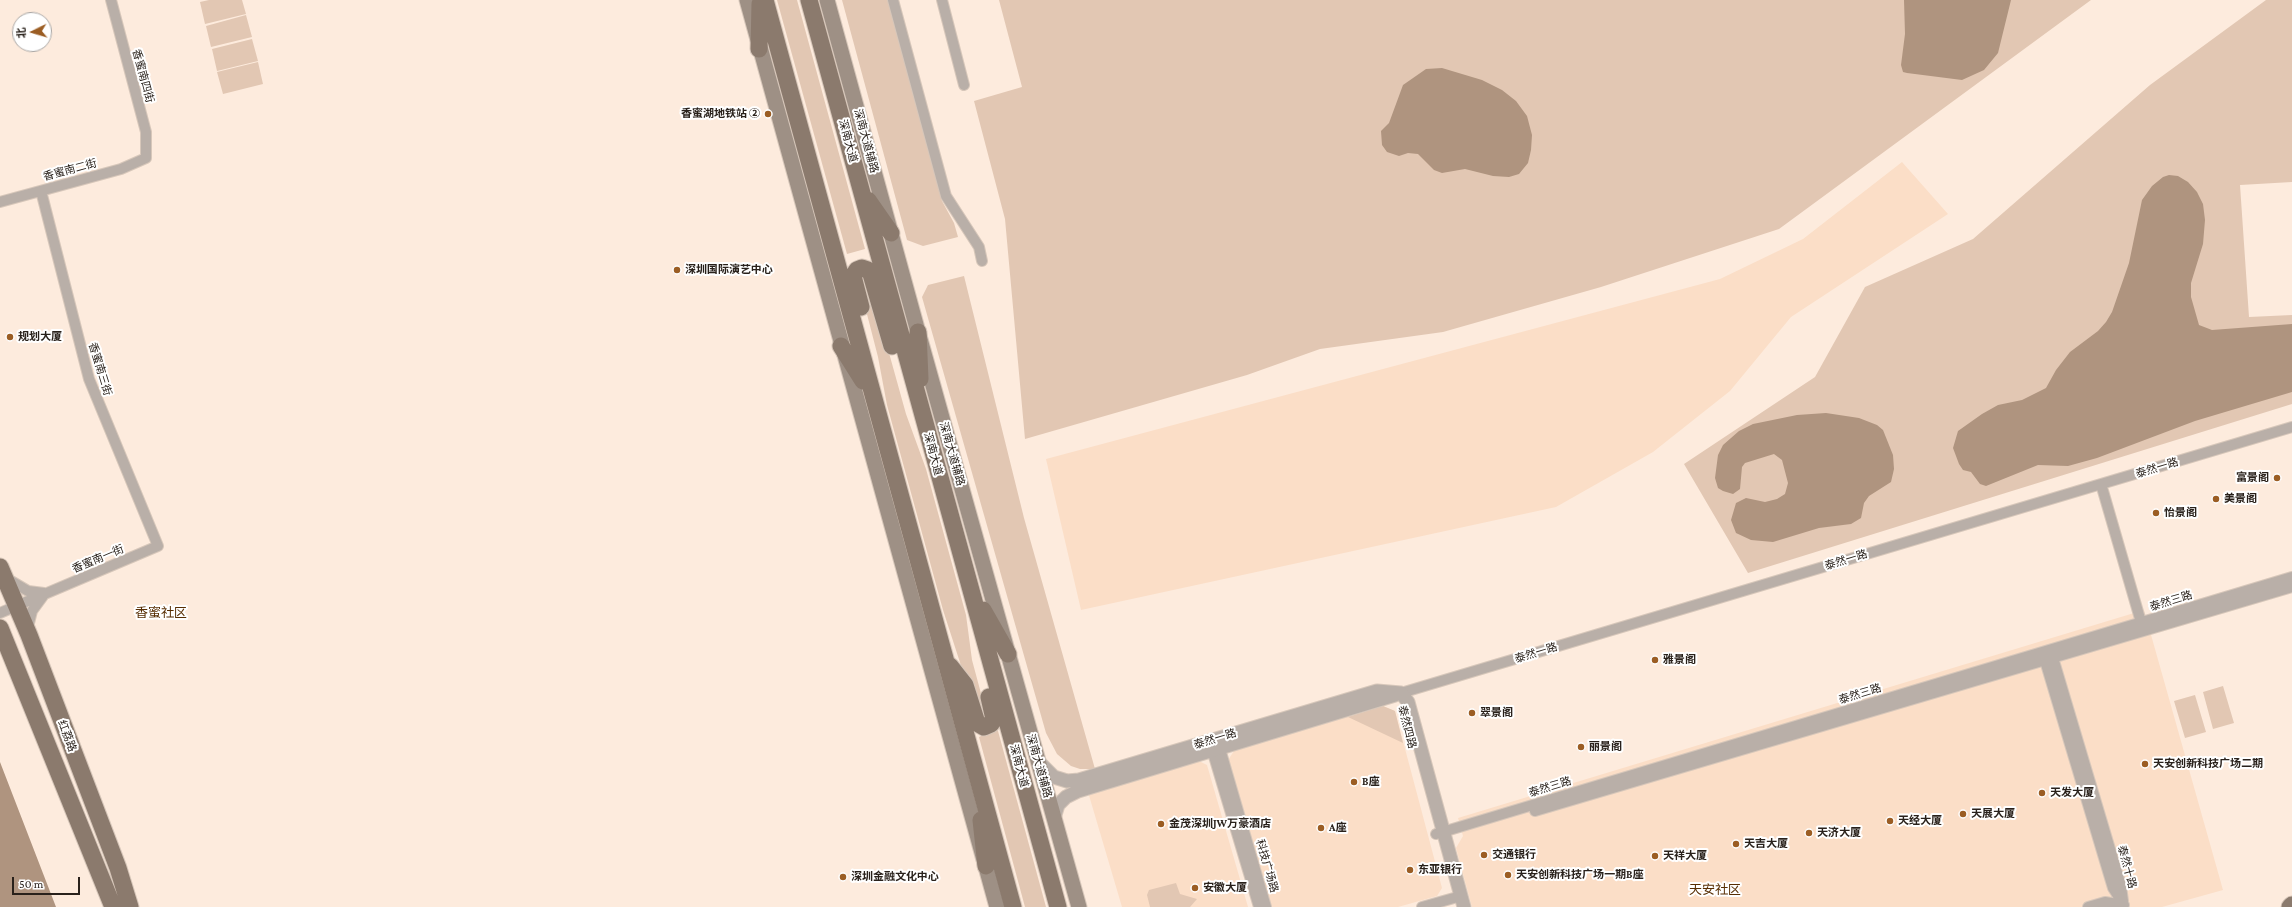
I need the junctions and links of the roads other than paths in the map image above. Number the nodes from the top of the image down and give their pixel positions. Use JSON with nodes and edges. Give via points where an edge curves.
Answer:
{"nodes":[{"id":1,"x":111,"y":0,"type":"edge"},
{"id":2,"x":747,"y":0,"type":"edge"},
{"id":3,"x":760,"y":0,"type":"edge"},
{"id":4,"x":765,"y":0,"type":"edge"},
{"id":5,"x":809,"y":0,"type":"edge"},
{"id":6,"x":827,"y":0,"type":"edge"},
{"id":7,"x":894,"y":0,"type":"edge"},
{"id":8,"x":942,"y":0,"type":"edge"},
{"id":9,"x":759,"y":49,"type":"junction"},
{"id":10,"x":964,"y":86,"type":"dead end"},
{"id":11,"x":146,"y":158,"type":"joint"},
{"id":12,"x":861,"y":188,"type":"junction"},
{"id":13,"x":41,"y":191,"type":"junction"},
{"id":14,"x":0,"y":202,"type":"edge"},
{"id":15,"x":891,"y":233,"type":"junction"},
{"id":16,"x":982,"y":261,"type":"dead end"},
{"id":17,"x":918,"y":332,"type":"junction"},
{"id":18,"x":841,"y":346,"type":"junction"},
{"id":19,"x":866,"y":371,"type":"junction"},
{"id":20,"x":873,"y":396,"type":"junction"},
{"id":21,"x":922,"y":411,"type":"junction"},
{"id":22,"x":2292,"y":427,"type":"edge"},
{"id":23,"x":2101,"y":484,"type":"junction"},
{"id":24,"x":158,"y":546,"type":"joint"},
{"id":25,"x":2,"y":570,"type":"edge"},
{"id":26,"x":2292,"y":578,"type":"edge"},
{"id":27,"x":970,"y":587,"type":"junction"},
{"id":28,"x":2292,"y":587,"type":"edge"},
{"id":29,"x":46,"y":593,"type":"junction"},
{"id":30,"x":16,"y":606,"type":"junction"},
{"id":31,"x":0,"y":614,"type":"edge"},
{"id":32,"x":2143,"y":627,"type":"junction"},
{"id":33,"x":0,"y":628,"type":"edge"},
{"id":34,"x":982,"y":630,"type":"junction"},
{"id":35,"x":29,"y":635,"type":"junction"},
{"id":36,"x":944,"y":653,"type":"junction"},
{"id":37,"x":1008,"y":654,"type":"junction"},
{"id":38,"x":2047,"y":655,"type":"junction"},
{"id":39,"x":1401,"y":693,"type":"junction"},
{"id":40,"x":1215,"y":745,"type":"junction"},
{"id":41,"x":1038,"y":759,"type":"junction"},
{"id":42,"x":974,"y":764,"type":"junction"},
{"id":43,"x":1054,"y":818,"type":"junction"},
{"id":44,"x":1441,"y":836,"type":"junction"},
{"id":45,"x":986,"y":866,"type":"junction"},
{"id":46,"x":1457,"y":903,"type":"edge"},
{"id":47,"x":2121,"y":906,"type":"edge"},
{"id":48,"x":114,"y":907,"type":"edge"},
{"id":49,"x":130,"y":907,"type":"edge"},
{"id":50,"x":997,"y":907,"type":"edge"},
{"id":51,"x":1013,"y":907,"type":"edge"},
{"id":52,"x":1058,"y":907,"type":"edge"},
{"id":53,"x":1079,"y":907,"type":"edge"},
{"id":54,"x":1259,"y":907,"type":"edge"},
{"id":55,"x":1266,"y":907,"type":"edge"},
{"id":56,"x":1422,"y":907,"type":"edge"},
{"id":57,"x":2088,"y":907,"type":"edge"}],
"edges":[{"from":1,"to":11,"type":"street","name":"香蜜南四街","via":[[146,132]]},
{"from":2,"to":9,"type":"main road"},
{"from":3,"to":9,"type":"main road"},
{"from":4,"to":19,"type":"main road"},
{"from":5,"to":12,"type":"main road","name":"深南大道"},
{"from":6,"to":15,"type":"main road","name":"深南大道辅路"},
{"from":7,"to":16,"type":"street","via":[[946,196],[979,248]]},
{"from":8,"to":10,"type":"street"},
{"from":9,"to":18,"type":"main road"},
{"from":11,"to":13,"type":"street","name":"香蜜南二街","via":[[121,169]]},
{"from":12,"to":15,"type":"main road"},
{"from":12,"to":21,"type":"main road","name":"深南大道"},
{"from":13,"to":14,"type":"street","name":"香蜜南二街"},
{"from":13,"to":24,"type":"street","name":"香蜜南三街","via":[[88,379]]},
{"from":15,"to":17,"type":"main road","name":"深南大道辅路"},
{"from":17,"to":21,"type":"main road"},
{"from":17,"to":37,"type":"main road","name":"深南大道辅路"},
{"from":18,"to":20,"type":"main road"},
{"from":18,"to":45,"type":"main road"},
{"from":19,"to":20,"type":"main road"},
{"from":19,"to":21,"type":"main road","via":[[863,318],[853,276],[862,268],[872,274],[901,378]]},
{"from":20,"to":36,"type":"main road"},
{"from":21,"to":27,"type":"main road","name":"深南大道"},
{"from":22,"to":23,"type":"street","name":"泰然一路"},
{"from":23,"to":32,"type":"street"},
{"from":23,"to":39,"type":"street","name":"泰然一路"},
{"from":24,"to":29,"type":"street","name":"香蜜南一街"},
{"from":25,"to":29,"type":"street","via":[[11,581],[28,591]]},
{"from":25,"to":30,"type":"main road","name":"红荔路"},
{"from":26,"to":32,"type":"street","name":"泰然三路"},
{"from":27,"to":34,"type":"main road","name":"深南大道"},
{"from":27,"to":37,"type":"main road"},
{"from":28,"to":32,"type":"street","name":"泰然三路"},
{"from":29,"to":30,"type":"street","name":"香蜜南一街"},
{"from":29,"to":35,"type":"street","via":[[30,615]]},
{"from":30,"to":31,"type":"street","name":"香蜜南一街"},
{"from":30,"to":35,"type":"main road","name":"红荔路"},
{"from":32,"to":38,"type":"street","name":"泰然三路"},
{"from":33,"to":48,"type":"main road","name":"红荔路"},
{"from":34,"to":36,"type":"main road","via":[[983,672],[994,716],[989,726],[984,727],[977,723],[965,685],[950,666]]},
{"from":34,"to":52,"type":"main road","name":"深南大道"},
{"from":35,"to":49,"type":"main road","name":"红荔路","via":[[118,868]]},
{"from":36,"to":42,"type":"main road"},
{"from":37,"to":41,"type":"main road","name":"深南大道辅路"},
{"from":38,"to":44,"type":"street","name":"泰然三路"},
{"from":38,"to":47,"type":"street","name":"泰然十路","via":[[2121,886]]},
{"from":39,"to":40,"type":"street","name":"泰然一路","via":[[1377,691]]},
{"from":39,"to":44,"type":"street","name":"泰然四路","via":[[1400,704]]},
{"from":40,"to":41,"type":"street","name":"泰然一路","via":[[1072,781],[1054,777],[1043,768]]},
{"from":40,"to":43,"type":"street","name":"泰然一路","via":[[1072,794],[1058,805]]},
{"from":40,"to":54,"type":"street","name":"科技广场路"},
{"from":40,"to":55,"type":"street","name":"科技广场路"},
{"from":41,"to":43,"type":"main road","name":"深南大道辅路"},
{"from":42,"to":45,"type":"main road"},
{"from":42,"to":51,"type":"main road"},
{"from":43,"to":53,"type":"main road","name":"深南大道辅路"},
{"from":44,"to":46,"type":"street","name":"泰然四路"},
{"from":45,"to":50,"type":"main road"},
{"from":46,"to":56,"type":"street"},
{"from":47,"to":57,"type":"street","via":[[2106,902]]}]}
